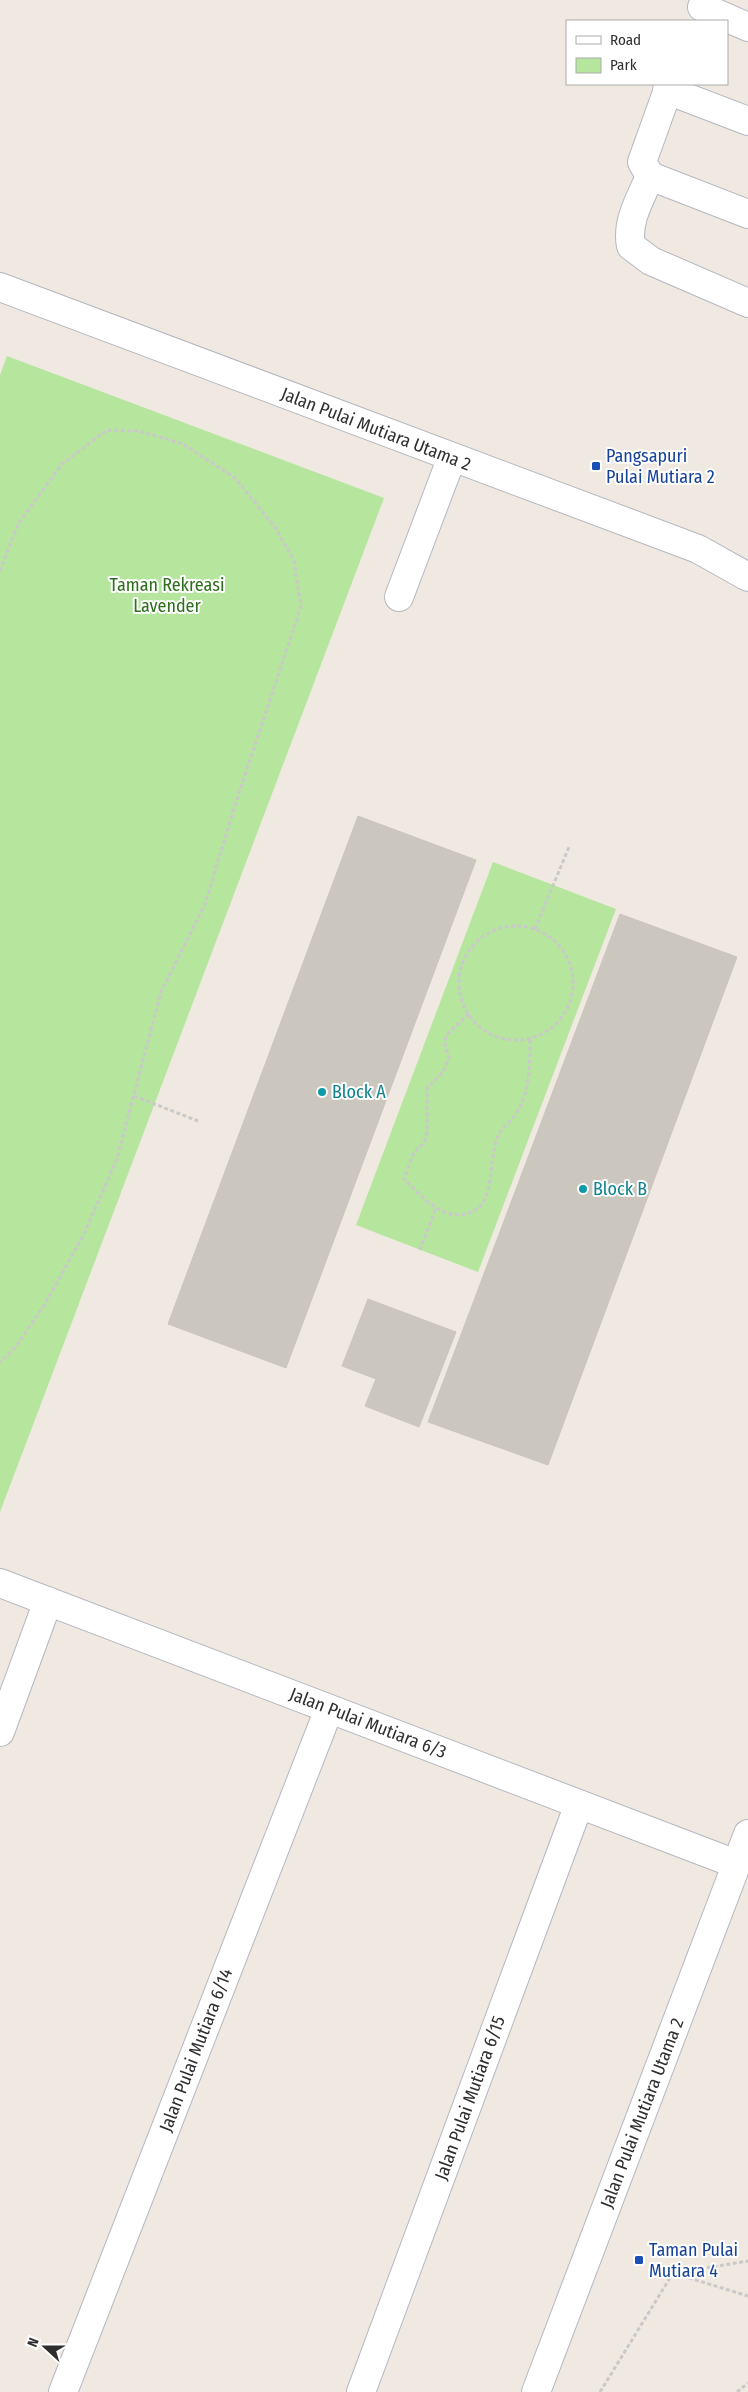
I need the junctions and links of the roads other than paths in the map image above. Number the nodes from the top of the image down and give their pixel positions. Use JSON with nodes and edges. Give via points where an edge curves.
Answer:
{"nodes":[{"id":1,"x":701,"y":9,"type":"edge"},
{"id":2,"x":748,"y":27,"type":"edge"},
{"id":3,"x":668,"y":87,"type":"edge"},
{"id":4,"x":748,"y":121,"type":"edge"},
{"id":5,"x":650,"y":176,"type":"junction"},
{"id":6,"x":748,"y":214,"type":"edge"},
{"id":7,"x":0,"y":287,"type":"edge"},
{"id":8,"x":748,"y":303,"type":"edge"},
{"id":9,"x":452,"y":457,"type":"junction"},
{"id":10,"x":748,"y":577,"type":"edge"},
{"id":11,"x":399,"y":597,"type":"dead end"},
{"id":12,"x":0,"y":1582,"type":"edge"},
{"id":13,"x":48,"y":1601,"type":"junction"},
{"id":14,"x":329,"y":1709,"type":"junction"},
{"id":15,"x":0,"y":1732,"type":"edge"},
{"id":16,"x":579,"y":1804,"type":"junction"},
{"id":17,"x":748,"y":1834,"type":"edge"},
{"id":18,"x":736,"y":1864,"type":"junction"},
{"id":19,"x":63,"y":2392,"type":"edge"},
{"id":20,"x":361,"y":2392,"type":"edge"},
{"id":21,"x":536,"y":2392,"type":"edge"}],
"edges":[{"from":1,"to":2,"type":"street"},
{"from":3,"to":4,"type":"street"},
{"from":3,"to":5,"type":"street","via":[[642,162]]},
{"from":5,"to":6,"type":"street"},
{"from":5,"to":8,"type":"street","via":[[628,232],[631,246],[651,261]]},
{"from":7,"to":9,"type":"street","name":"Jalan Pulai Mutiara Utama 2"},
{"from":9,"to":10,"type":"street","name":"Jalan Pulai Mutiara Utama 2","via":[[698,549]]},
{"from":9,"to":11,"type":"street"},
{"from":12,"to":13,"type":"street","name":"Jalan Pulai Mutiara 6/3"},
{"from":13,"to":14,"type":"street","name":"Jalan Pulai Mutiara 6/3"},
{"from":13,"to":15,"type":"street"},
{"from":14,"to":16,"type":"street","name":"Jalan Pulai Mutiara 6/3"},
{"from":14,"to":19,"type":"street","name":"Jalan Pulai Mutiara 6/14"},
{"from":16,"to":18,"type":"street","name":"Jalan Pulai Mutiara 6/3"},
{"from":16,"to":20,"type":"street","name":"Jalan Pulai Mutiara 6/15"},
{"from":17,"to":18,"type":"street","name":"Jalan Pulai Mutiara Utama 2"},
{"from":18,"to":21,"type":"street","name":"Jalan Pulai Mutiara Utama 2"}]}
